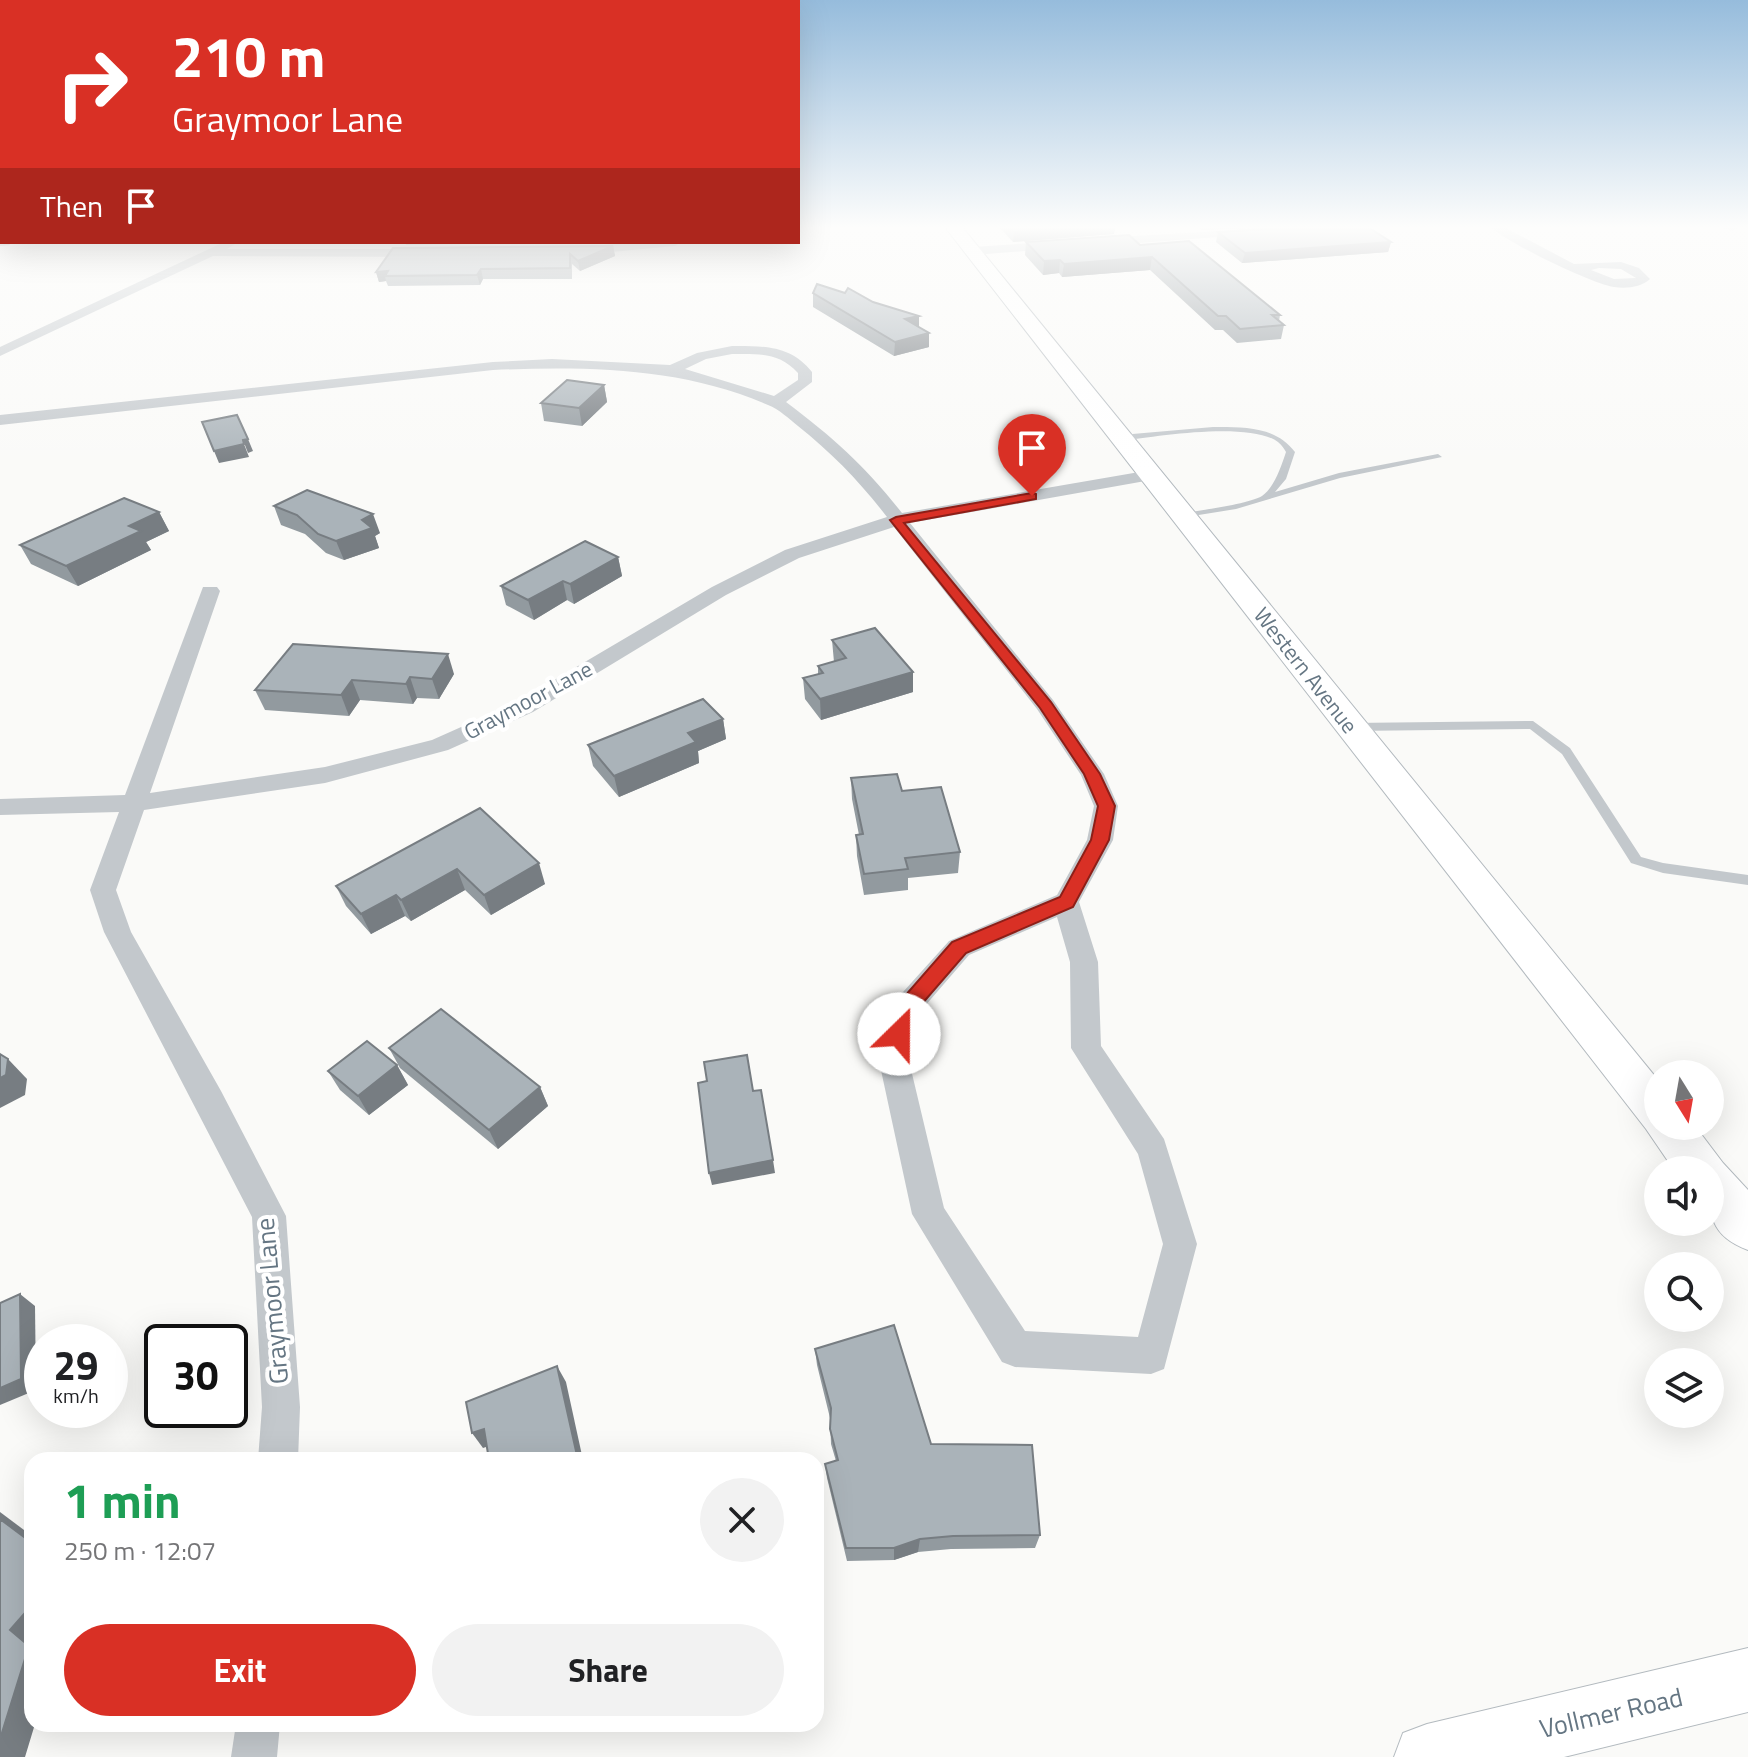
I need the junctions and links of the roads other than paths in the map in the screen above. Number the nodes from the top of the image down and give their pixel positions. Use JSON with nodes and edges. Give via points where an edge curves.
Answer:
{"nodes":[{"id":1,"x":93,"y":309,"type":"edge"},
{"id":2,"x":1019,"y":309,"type":"edge"},
{"id":3,"x":0,"y":352,"type":"edge"},
{"id":4,"x":672,"y":370,"type":"junction"},
{"id":5,"x":776,"y":402,"type":"junction"},
{"id":6,"x":0,"y":420,"type":"edge"},
{"id":7,"x":1121,"y":438,"type":"junction"},
{"id":8,"x":1438,"y":457,"type":"dead end"},
{"id":9,"x":1151,"y":475,"type":"junction"},
{"id":10,"x":1267,"y":496,"type":"junction"},
{"id":11,"x":1183,"y":516,"type":"junction"},
{"id":12,"x":896,"y":520,"type":"junction"},
{"id":13,"x":210,"y":591,"type":"dead end"},
{"id":14,"x":1351,"y":727,"type":"junction"},
{"id":15,"x":135,"y":803,"type":"junction"},
{"id":16,"x":0,"y":807,"type":"edge"},
{"id":17,"x":1748,"y":880,"type":"edge"},
{"id":18,"x":1066,"y":902,"type":"junction"},
{"id":19,"x":1644,"y":1096,"type":"edge"},
{"id":20,"x":1678,"y":1140,"type":"edge"},
{"id":21,"x":1691,"y":1156,"type":"edge"},
{"id":22,"x":1724,"y":1197,"type":"edge"},
{"id":23,"x":1748,"y":1227,"type":"edge"},
{"id":24,"x":278,"y":1452,"type":"edge"},
{"id":25,"x":1748,"y":1680,"type":"edge"},
{"id":26,"x":257,"y":1732,"type":"edge"},
{"id":27,"x":254,"y":1757,"type":"edge"},
{"id":28,"x":1427,"y":1757,"type":"edge"}],
"edges":[{"from":1,"to":3,"type":"street"},
{"from":2,"to":7,"type":"main road","name":"Western Avenue"},
{"from":4,"to":5,"type":"street"},
{"from":4,"to":5,"type":"street","via":[[732,350],[766,350],[791,357],[805,372],[805,382]]},
{"from":4,"to":6,"type":"street","via":[[573,363],[493,366]]},
{"from":5,"to":12,"type":"street","via":[[837,449]]},
{"from":7,"to":9,"type":"main road","name":"Western Avenue"},
{"from":7,"to":10,"type":"lane","via":[[1199,430],[1276,436],[1291,452],[1281,479]]},
{"from":8,"to":10,"type":"lane"},
{"from":9,"to":11,"type":"main road","name":"Western Avenue"},
{"from":9,"to":12,"type":"street","name":"Graymoor Lane"},
{"from":10,"to":11,"type":"lane"},
{"from":11,"to":14,"type":"main road","name":"Western Avenue"},
{"from":12,"to":15,"type":"street","name":"Graymoor Lane","via":[[792,554],[719,591],[525,707],[440,745],[325,775]]},
{"from":12,"to":18,"type":"street","via":[[1045,705],[1102,795],[1106,806],[1100,840]]},
{"from":13,"to":15,"type":"street","name":"Graymoor Lane"},
{"from":14,"to":17,"type":"lane","via":[[1533,725],[1566,751],[1636,860],[1655,868]]},
{"from":14,"to":19,"type":"main road","name":"Western Avenue"},
{"from":15,"to":16,"type":"street","name":"Graymoor Lane"},
{"from":15,"to":24,"type":"street","name":"Graymoor Lane","via":[[103,890],[118,932],[269,1216],[281,1407]]},
{"from":18,"to":18,"type":"street","via":[[959,948],[904,1010],[894,1061],[929,1214],[1015,1349],[1151,1356],[1180,1244],[1153,1149],[1086,1048],[1084,962]]},
{"from":20,"to":21,"type":"main road"},
{"from":22,"to":23,"type":"main road"},
{"from":25,"to":28,"type":"main road","name":"Vollmer Road"},
{"from":26,"to":27,"type":"street"}]}
